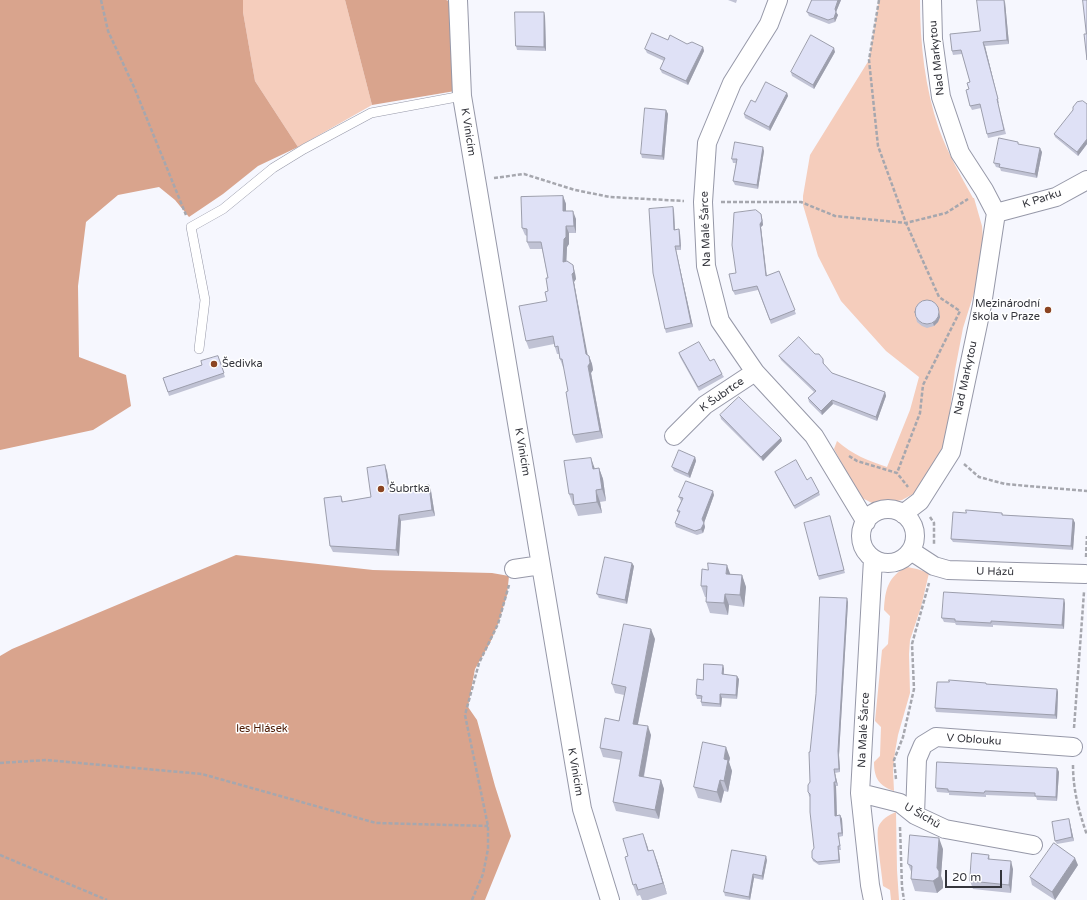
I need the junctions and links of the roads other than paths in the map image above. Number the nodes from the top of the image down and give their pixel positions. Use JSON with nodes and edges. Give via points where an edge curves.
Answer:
{"nodes":[{"id":1,"x":458,"y":0,"type":"edge"},
{"id":2,"x":778,"y":0,"type":"edge"},
{"id":3,"x":932,"y":0,"type":"edge"},
{"id":4,"x":462,"y":96,"type":"junction"},
{"id":5,"x":1087,"y":180,"type":"edge"},
{"id":6,"x":996,"y":213,"type":"junction"},
{"id":7,"x":199,"y":349,"type":"dead end"},
{"id":8,"x":755,"y":372,"type":"junction"},
{"id":9,"x":674,"y":436,"type":"dead end"},
{"id":10,"x":903,"y":514,"type":"junction"},
{"id":11,"x":866,"y":522,"type":"junction"},
{"id":12,"x":911,"y":551,"type":"junction"},
{"id":13,"x":874,"y":559,"type":"junction"},
{"id":14,"x":541,"y":565,"type":"junction"},
{"id":15,"x":514,"y":569,"type":"road end"},
{"id":16,"x":1085,"y":574,"type":"road end"},
{"id":17,"x":1073,"y":747,"type":"road end"},
{"id":18,"x":860,"y":793,"type":"junction"},
{"id":19,"x":915,"y":815,"type":"junction"},
{"id":20,"x":1033,"y":845,"type":"dead end"},
{"id":21,"x":610,"y":900,"type":"edge"},
{"id":22,"x":873,"y":900,"type":"edge"}],
"edges":[{"from":1,"to":4,"type":"street","name":"K Vinicím"},
{"from":2,"to":8,"type":"street","name":"Na Malé Šárce","via":[[769,24],[732,83],[707,143],[704,202],[706,266],[720,321]]},
{"from":3,"to":6,"type":"street","name":"Nad Markytou","via":[[933,39],[941,97],[960,153]]},
{"from":4,"to":7,"type":"lane","via":[[371,112],[304,148],[273,168],[223,208],[190,227],[205,300]]},
{"from":4,"to":14,"type":"street","name":"K Vinicím"},
{"from":5,"to":6,"type":"street","name":"K Parku","via":[[1056,197]]},
{"from":6,"to":10,"type":"street","name":"Nad Markytou","via":[[982,304],[951,452],[920,501]]},
{"from":8,"to":9,"type":"street","name":"K Šubrtce","via":[[705,405]]},
{"from":8,"to":11,"type":"street","name":"Na Malé Šárce","via":[[814,436]]},
{"from":10,"to":11,"type":"street","via":[[891,510],[878,511]]},
{"from":10,"to":12,"type":"street","via":[[914,527],[914,544]]},
{"from":11,"to":13,"type":"street","via":[[861,538],[867,554]]},
{"from":12,"to":13,"type":"street","via":[[906,558],[890,564]]},
{"from":12,"to":16,"type":"street","name":"U Házů","via":[[934,566],[948,570]]},
{"from":13,"to":18,"type":"street","name":"Na Malé Šárce"},
{"from":14,"to":15,"type":"street"},
{"from":14,"to":21,"type":"street","name":"K Vinicím","via":[[582,809]]},
{"from":17,"to":19,"type":"street","name":"V Oblouku","via":[[936,738],[923,745],[917,759]]},
{"from":18,"to":19,"type":"street","name":"U Šíchů","via":[[900,803]]},
{"from":18,"to":22,"type":"street","name":"Na Malé Šárce"},
{"from":19,"to":20,"type":"street","name":"U Šíchů","via":[[945,829]]}]}
